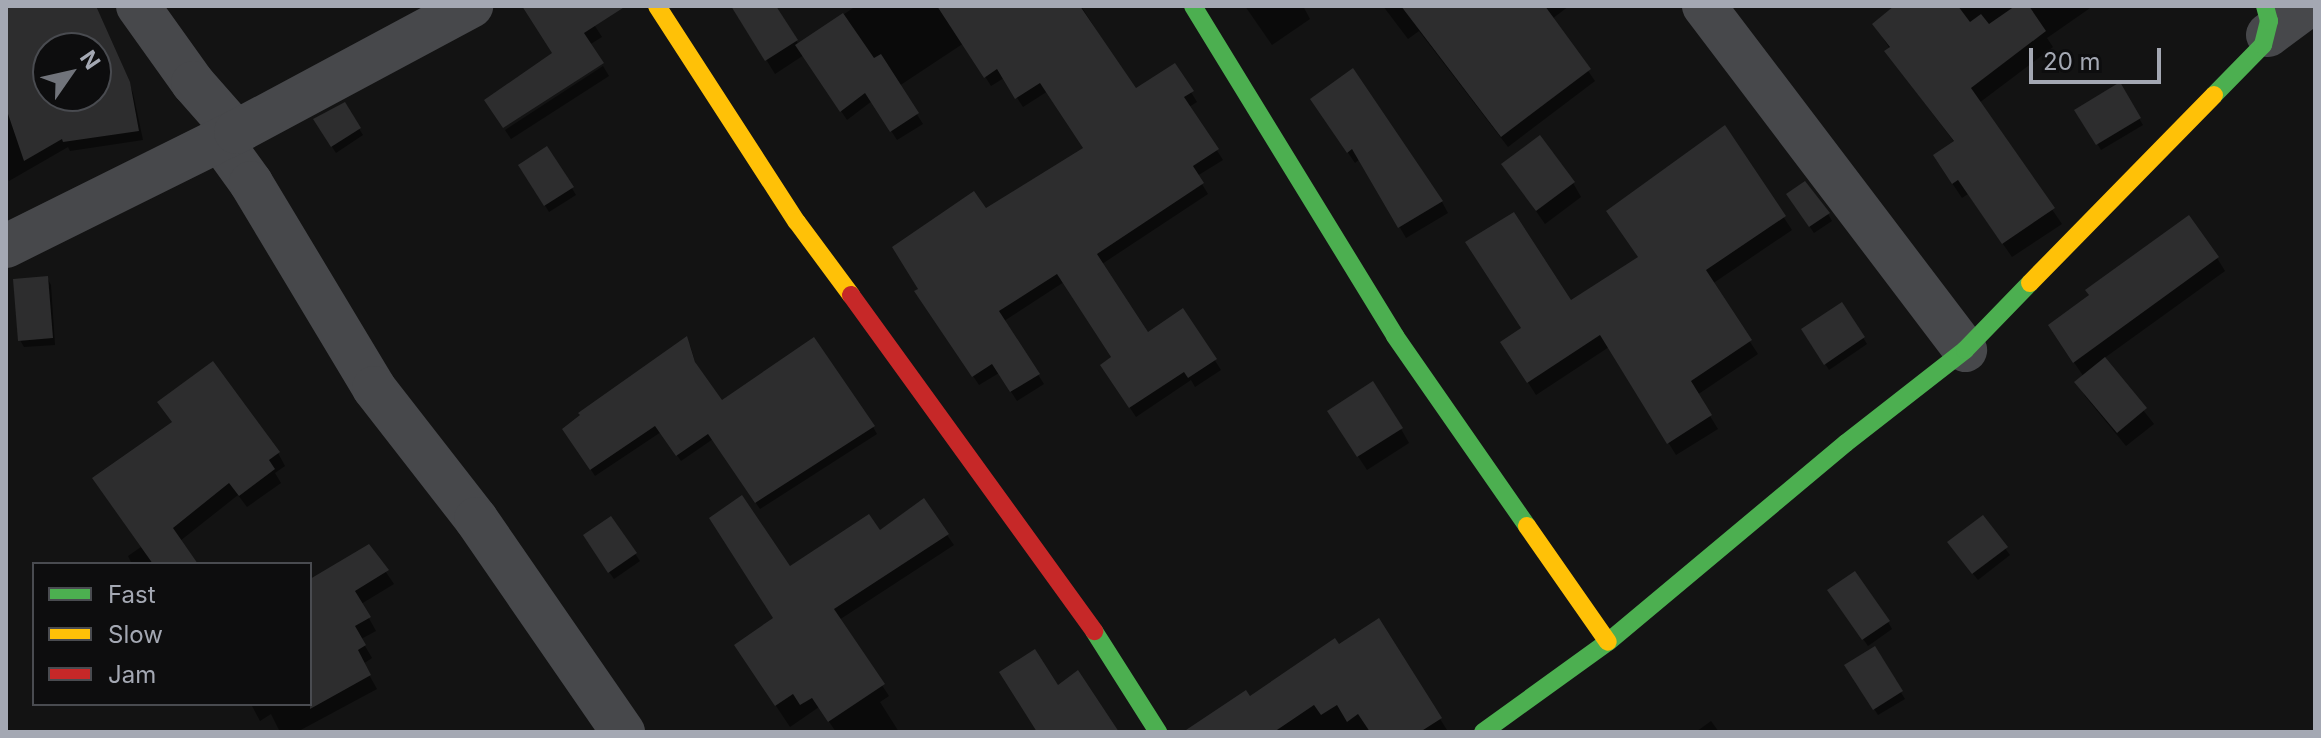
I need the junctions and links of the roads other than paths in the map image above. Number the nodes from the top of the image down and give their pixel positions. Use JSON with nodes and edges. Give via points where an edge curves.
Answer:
{"nodes":[{"id":1,"x":138,"y":6,"type":"edge"},
{"id":2,"x":471,"y":6,"type":"edge"},
{"id":3,"x":657,"y":6,"type":"edge"},
{"id":4,"x":1193,"y":6,"type":"edge"},
{"id":5,"x":1704,"y":6,"type":"edge"},
{"id":6,"x":2307,"y":6,"type":"edge"},
{"id":7,"x":2266,"y":20,"type":"edge"},
{"id":8,"x":228,"y":136,"type":"junction"},
{"id":9,"x":6,"y":246,"type":"edge"},
{"id":10,"x":1965,"y":350,"type":"junction"},
{"id":11,"x":1608,"y":642,"type":"junction"},
{"id":12,"x":623,"y":732,"type":"edge"},
{"id":13,"x":1158,"y":732,"type":"edge"},
{"id":14,"x":1483,"y":732,"type":"edge"}],
"edges":[{"from":1,"to":8,"type":"street"},
{"from":2,"to":8,"type":"street"},
{"from":3,"to":13,"type":"street","via":[[797,222],[1073,598]]},
{"from":4,"to":11,"type":"street","via":[[1395,336]]},
{"from":5,"to":10,"type":"street"},
{"from":6,"to":7,"type":"street"},
{"from":7,"to":10,"type":"street","via":[[2263,45]]},
{"from":8,"to":9,"type":"street"},
{"from":8,"to":12,"type":"street","via":[[374,388],[476,519]]},
{"from":10,"to":11,"type":"street"},
{"from":11,"to":14,"type":"street"}]}
